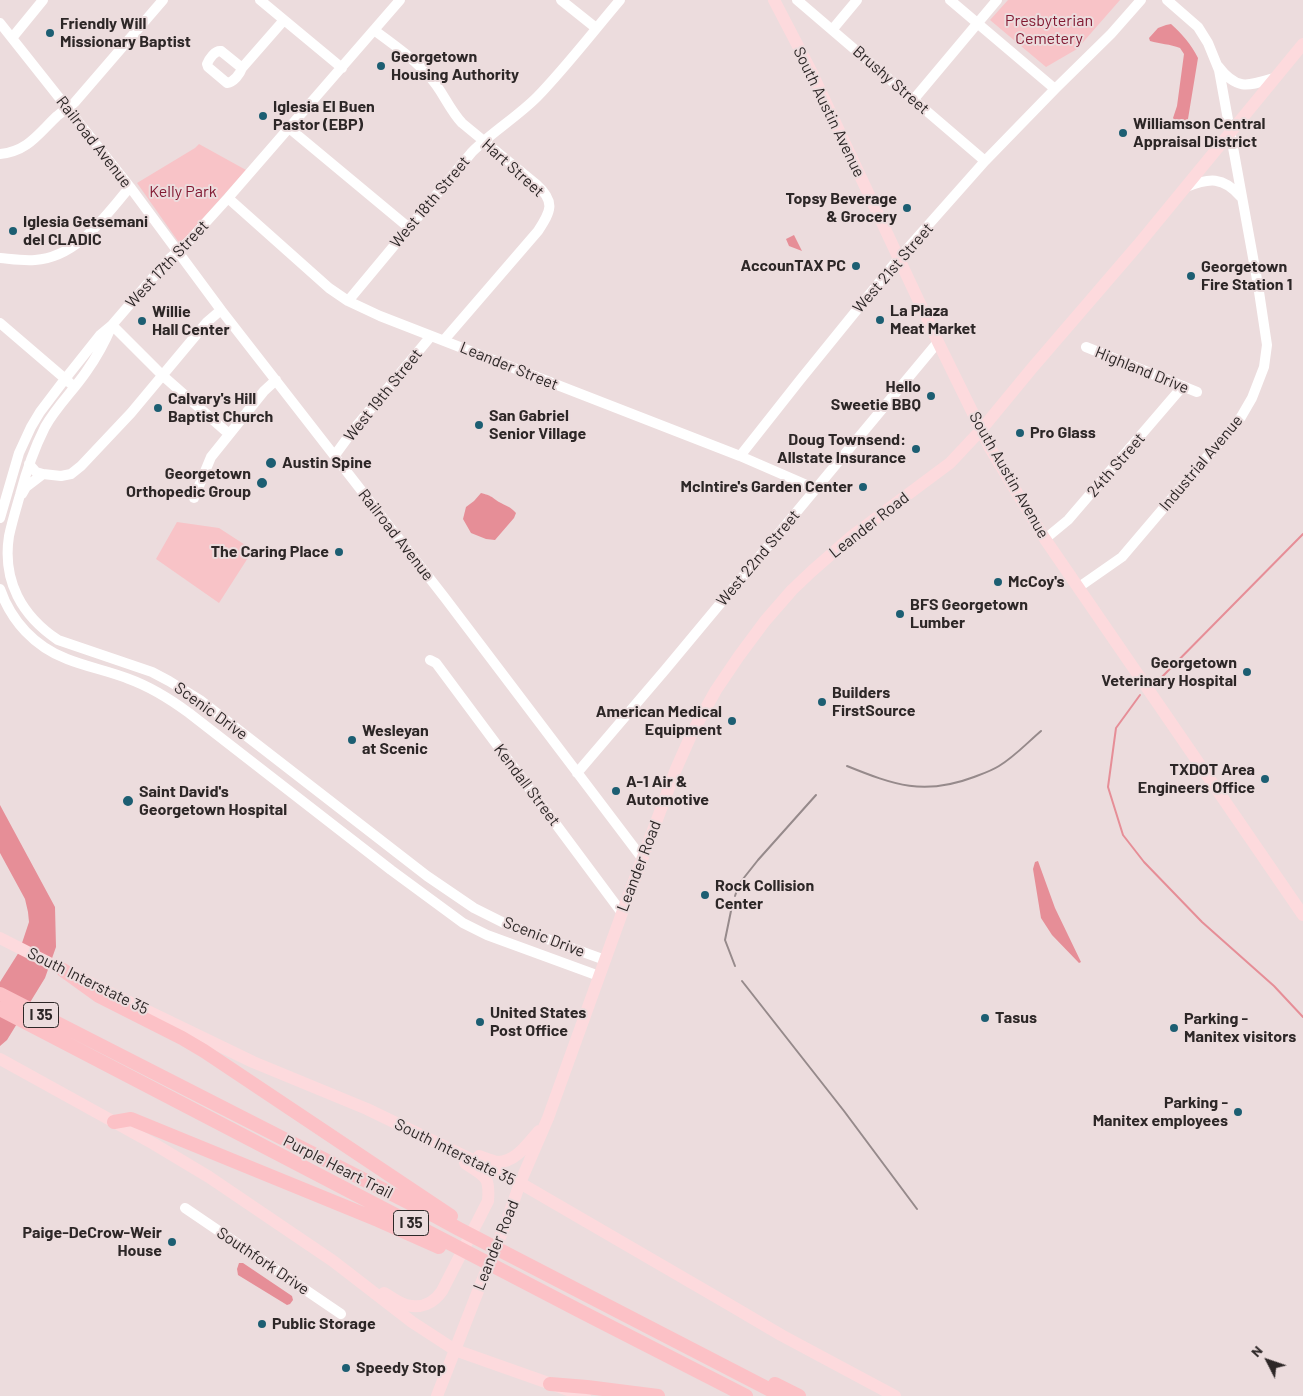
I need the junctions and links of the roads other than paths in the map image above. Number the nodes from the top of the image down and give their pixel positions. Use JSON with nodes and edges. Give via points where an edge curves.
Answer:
{"nodes":[{"id":1,"x":44,"y":0,"type":"edge"},
{"id":2,"x":163,"y":0,"type":"edge"},
{"id":3,"x":260,"y":0,"type":"edge"},
{"id":4,"x":400,"y":0,"type":"edge"},
{"id":5,"x":561,"y":0,"type":"edge"},
{"id":6,"x":620,"y":0,"type":"edge"},
{"id":7,"x":774,"y":0,"type":"edge"},
{"id":8,"x":796,"y":0,"type":"edge"},
{"id":9,"x":857,"y":0,"type":"edge"},
{"id":10,"x":950,"y":0,"type":"edge"},
{"id":11,"x":997,"y":0,"type":"edge"},
{"id":12,"x":1141,"y":0,"type":"edge"},
{"id":13,"x":1167,"y":0,"type":"edge"},
{"id":14,"x":284,"y":20,"type":"junction"},
{"id":15,"x":0,"y":23,"type":"edge"},
{"id":16,"x":977,"y":24,"type":"junction"},
{"id":17,"x":596,"y":28,"type":"junction"},
{"id":18,"x":374,"y":30,"type":"junction"},
{"id":19,"x":832,"y":30,"type":"junction"},
{"id":20,"x":12,"y":38,"type":"junction"},
{"id":21,"x":1303,"y":44,"type":"edge"},
{"id":22,"x":1216,"y":63,"type":"junction"},
{"id":23,"x":242,"y":68,"type":"dead end"},
{"id":24,"x":342,"y":68,"type":"junction"},
{"id":25,"x":1274,"y":78,"type":"junction"},
{"id":26,"x":1055,"y":89,"type":"junction"},
{"id":27,"x":914,"y":99,"type":"junction"},
{"id":28,"x":68,"y":108,"type":"junction"},
{"id":29,"x":289,"y":128,"type":"junction"},
{"id":30,"x":1229,"y":133,"type":"junction"},
{"id":31,"x":483,"y":141,"type":"junction"},
{"id":32,"x":0,"y":154,"type":"edge"},
{"id":33,"x":985,"y":161,"type":"junction"},
{"id":34,"x":130,"y":187,"type":"junction"},
{"id":35,"x":1186,"y":187,"type":"junction"},
{"id":36,"x":1241,"y":197,"type":"junction"},
{"id":37,"x":228,"y":198,"type":"junction"},
{"id":38,"x":408,"y":228,"type":"junction"},
{"id":39,"x":178,"y":252,"type":"junction"},
{"id":40,"x":0,"y":258,"type":"edge"},
{"id":41,"x":899,"y":258,"type":"junction"},
{"id":42,"x":348,"y":301,"type":"junction"},
{"id":43,"x":221,"y":310,"type":"junction"},
{"id":44,"x":0,"y":323,"type":"edge"},
{"id":45,"x":112,"y":325,"type":"junction"},
{"id":46,"x":431,"y":336,"type":"junction"},
{"id":47,"x":444,"y":340,"type":"junction"},
{"id":48,"x":938,"y":342,"type":"junction"},
{"id":49,"x":1086,"y":347,"type":"dead end"},
{"id":50,"x":162,"y":375,"type":"junction"},
{"id":51,"x":65,"y":379,"type":"junction"},
{"id":52,"x":276,"y":380,"type":"junction"},
{"id":53,"x":74,"y":386,"type":"junction"},
{"id":54,"x":1183,"y":386,"type":"junction"},
{"id":55,"x":1197,"y":392,"type":"dead end"},
{"id":56,"x":981,"y":430,"type":"junction"},
{"id":57,"x":229,"y":434,"type":"junction"},
{"id":58,"x":335,"y":456,"type":"junction"},
{"id":59,"x":740,"y":456,"type":"junction"},
{"id":60,"x":29,"y":464,"type":"junction"},
{"id":61,"x":43,"y":474,"type":"junction"},
{"id":62,"x":816,"y":489,"type":"junction"},
{"id":63,"x":194,"y":498,"type":"dead end"},
{"id":64,"x":19,"y":499,"type":"junction"},
{"id":65,"x":0,"y":518,"type":"edge"},
{"id":66,"x":1045,"y":539,"type":"junction"},
{"id":67,"x":1079,"y":587,"type":"junction"},
{"id":68,"x":0,"y":590,"type":"edge"},
{"id":69,"x":430,"y":660,"type":"dead end"},
{"id":70,"x":152,"y":672,"type":"junction"},
{"id":71,"x":145,"y":686,"type":"junction"},
{"id":72,"x":200,"y":700,"type":"junction"},
{"id":73,"x":189,"y":713,"type":"junction"},
{"id":74,"x":258,"y":746,"type":"junction"},
{"id":75,"x":248,"y":759,"type":"junction"},
{"id":76,"x":577,"y":773,"type":"junction"},
{"id":77,"x":323,"y":795,"type":"junction"},
{"id":78,"x":312,"y":808,"type":"junction"},
{"id":79,"x":642,"y":858,"type":"junction"},
{"id":80,"x":412,"y":864,"type":"junction"},
{"id":81,"x":402,"y":878,"type":"junction"},
{"id":82,"x":474,"y":908,"type":"junction"},
{"id":83,"x":622,"y":913,"type":"junction"},
{"id":84,"x":1303,"y":916,"type":"edge"},
{"id":85,"x":463,"y":923,"type":"junction"},
{"id":86,"x":0,"y":938,"type":"edge"},
{"id":87,"x":604,"y":960,"type":"junction"},
{"id":88,"x":63,"y":970,"type":"junction"},
{"id":89,"x":598,"y":976,"type":"junction"},
{"id":90,"x":0,"y":994,"type":"edge"},
{"id":91,"x":0,"y":1010,"type":"edge"},
{"id":92,"x":5,"y":1062,"type":"edge"},
{"id":93,"x":114,"y":1122,"type":"junction"},
{"id":94,"x":546,"y":1123,"type":"junction"},
{"id":95,"x":425,"y":1136,"type":"junction"},
{"id":96,"x":520,"y":1183,"type":"junction"},
{"id":97,"x":185,"y":1208,"type":"dead end"},
{"id":98,"x":459,"y":1229,"type":"junction"},
{"id":99,"x":351,"y":1276,"type":"junction"},
{"id":100,"x":580,"y":1311,"type":"junction"},
{"id":101,"x":341,"y":1314,"type":"dead end"},
{"id":102,"x":634,"y":1320,"type":"junction"},
{"id":103,"x":455,"y":1350,"type":"junction"},
{"id":104,"x":550,"y":1384,"type":"junction"},
{"id":105,"x":437,"y":1396,"type":"edge"},
{"id":106,"x":585,"y":1396,"type":"edge"},
{"id":107,"x":658,"y":1396,"type":"edge"},
{"id":108,"x":746,"y":1396,"type":"edge"},
{"id":109,"x":782,"y":1396,"type":"edge"},
{"id":110,"x":799,"y":1396,"type":"edge"},
{"id":111,"x":895,"y":1396,"type":"edge"}],
"edges":[{"from":1,"to":20,"type":"street"},
{"from":2,"to":28,"type":"street"},
{"from":3,"to":14,"type":"street"},
{"from":4,"to":18,"type":"street","name":"West 17th Street"},
{"from":5,"to":17,"type":"street"},
{"from":6,"to":17,"type":"street","name":"West 18th Street"},
{"from":7,"to":41,"type":"main road","name":"South Austin Avenue"},
{"from":8,"to":19,"type":"street","name":"Brushy Street"},
{"from":9,"to":19,"type":"street"},
{"from":10,"to":16,"type":"street"},
{"from":11,"to":16,"type":"street"},
{"from":12,"to":26,"type":"street","name":"West 21st Street"},
{"from":13,"to":22,"type":"street","name":"Industrial Avenue","via":[[1198,28]]},
{"from":14,"to":23,"type":"street"},
{"from":14,"to":24,"type":"street"},
{"from":15,"to":20,"type":"street","name":"Railroad Avenue"},
{"from":16,"to":26,"type":"street"},
{"from":16,"to":27,"type":"street"},
{"from":17,"to":31,"type":"street","name":"West 18th Street","via":[[536,98]]},
{"from":18,"to":24,"type":"street","name":"West 17th Street"},
{"from":18,"to":31,"type":"street","name":"Hart Street","via":[[428,75],[455,116]]},
{"from":19,"to":27,"type":"street","name":"Brushy Street"},
{"from":20,"to":28,"type":"street","name":"Railroad Avenue"},
{"from":21,"to":25,"type":"main road","name":"Leander Road"},
{"from":22,"to":25,"type":"street","via":[[1234,82],[1242,85]]},
{"from":22,"to":30,"type":"street","name":"Industrial Avenue"},
{"from":24,"to":29,"type":"street","name":"West 17th Street"},
{"from":25,"to":30,"type":"main road","name":"Leander Road"},
{"from":26,"to":33,"type":"street","name":"West 21st Street"},
{"from":27,"to":33,"type":"street","name":"Brushy Street"},
{"from":28,"to":32,"type":"street","via":[[24,147]]},
{"from":28,"to":34,"type":"street","name":"Railroad Avenue"},
{"from":29,"to":37,"type":"street","name":"West 17th Street"},
{"from":29,"to":38,"type":"street"},
{"from":30,"to":35,"type":"main road","name":"Leander Road"},
{"from":30,"to":36,"type":"street","name":"Industrial Avenue"},
{"from":31,"to":38,"type":"street","name":"West 18th Street"},
{"from":31,"to":47,"type":"street","name":"Hart Street","via":[[544,192],[550,209],[538,231]]},
{"from":33,"to":41,"type":"street","name":"West 21st Street"},
{"from":34,"to":39,"type":"street","name":"Railroad Avenue"},
{"from":34,"to":40,"type":"street","via":[[88,234],[69,250],[37,260]]},
{"from":35,"to":36,"type":"street","via":[[1202,181],[1220,181]]},
{"from":35,"to":56,"type":"main road","name":"Leander Road"},
{"from":36,"to":67,"type":"street","name":"Industrial Avenue","via":[[1267,345],[1264,367],[1252,398],[1241,417],[1122,556]]},
{"from":37,"to":39,"type":"street","name":"West 17th Street"},
{"from":37,"to":42,"type":"street","name":"Leander Street","via":[[318,279]]},
{"from":38,"to":42,"type":"street","name":"West 18th Street"},
{"from":39,"to":43,"type":"street","name":"Railroad Avenue"},
{"from":39,"to":45,"type":"street","name":"West 17th Street"},
{"from":41,"to":48,"type":"main road","name":"South Austin Avenue"},
{"from":41,"to":59,"type":"street","name":"West 21st Street"},
{"from":42,"to":46,"type":"street","name":"Leander Street"},
{"from":43,"to":50,"type":"street"},
{"from":43,"to":52,"type":"street","name":"Railroad Avenue"},
{"from":44,"to":51,"type":"street"},
{"from":45,"to":50,"type":"street"},
{"from":45,"to":51,"type":"street","name":"West 17th Street"},
{"from":45,"to":53,"type":"street","name":"West 17th Street","via":[[86,372]]},
{"from":46,"to":47,"type":"street","name":"Leander Street"},
{"from":46,"to":58,"type":"street","name":"West 19th Street"},
{"from":47,"to":59,"type":"street","name":"Leander Street"},
{"from":48,"to":56,"type":"main road","name":"South Austin Avenue"},
{"from":48,"to":62,"type":"street","name":"West 22nd Street"},
{"from":49,"to":54,"type":"street","name":"Highland Drive"},
{"from":50,"to":57,"type":"street"},
{"from":50,"to":61,"type":"street","via":[[82,466],[61,476]]},
{"from":51,"to":53,"type":"street"},
{"from":51,"to":65,"type":"street","via":[[31,427],[19,453]]},
{"from":52,"to":57,"type":"street"},
{"from":52,"to":58,"type":"street","name":"Railroad Avenue"},
{"from":53,"to":60,"type":"street","name":"Scenic Drive","via":[[45,428]]},
{"from":54,"to":55,"type":"street","name":"Highland Drive"},
{"from":54,"to":66,"type":"street","name":"24th Street","via":[[1068,520]]},
{"from":56,"to":66,"type":"main road","name":"South Austin Avenue"},
{"from":56,"to":79,"type":"main road","name":"Leander Road","via":[[950,463],[822,562],[765,621],[716,690],[692,733]]},
{"from":57,"to":63,"type":"street","via":[[210,457]]},
{"from":58,"to":76,"type":"street","name":"Railroad Avenue"},
{"from":59,"to":62,"type":"street","name":"Leander Street"},
{"from":60,"to":61,"type":"street"},
{"from":60,"to":64,"type":"street","name":"Scenic Drive"},
{"from":61,"to":64,"type":"street","via":[[26,487]]},
{"from":62,"to":76,"type":"street","name":"West 22nd Street"},
{"from":64,"to":70,"type":"street","name":"Scenic Drive","via":[[9,537],[9,564],[14,588],[26,612],[58,640]]},
{"from":66,"to":67,"type":"main road","name":"South Austin Avenue"},
{"from":67,"to":84,"type":"main road","name":"South Austin Avenue"},
{"from":68,"to":71,"type":"street","name":"Scenic Drive","via":[[20,627],[41,645],[66,659]]},
{"from":69,"to":83,"type":"street","name":"Kendall Street","via":[[436,663]]},
{"from":70,"to":71,"type":"street"},
{"from":70,"to":72,"type":"street","name":"Scenic Drive"},
{"from":71,"to":73,"type":"street","name":"Scenic Drive"},
{"from":72,"to":73,"type":"street"},
{"from":72,"to":74,"type":"street","name":"Scenic Drive"},
{"from":73,"to":75,"type":"street","name":"Scenic Drive"},
{"from":74,"to":75,"type":"street"},
{"from":74,"to":77,"type":"street","name":"Scenic Drive"},
{"from":75,"to":78,"type":"street","name":"Scenic Drive"},
{"from":76,"to":79,"type":"street","name":"Railroad Avenue"},
{"from":77,"to":78,"type":"street"},
{"from":77,"to":80,"type":"street","name":"Scenic Drive"},
{"from":78,"to":81,"type":"street","name":"Scenic Drive"},
{"from":79,"to":83,"type":"main road","name":"Leander Road"},
{"from":80,"to":81,"type":"street"},
{"from":80,"to":82,"type":"street","name":"Scenic Drive"},
{"from":81,"to":85,"type":"street","name":"Scenic Drive"},
{"from":82,"to":85,"type":"street"},
{"from":82,"to":87,"type":"street","name":"Scenic Drive","via":[[506,924]]},
{"from":83,"to":87,"type":"main road","name":"Leander Road"},
{"from":85,"to":89,"type":"street","name":"Scenic Drive"},
{"from":86,"to":88,"type":"main road","name":"South Interstate 35"},
{"from":87,"to":89,"type":"main road","name":"Leander Road"},
{"from":88,"to":95,"type":"main road","name":"South Interstate 35","via":[[253,1062]]},
{"from":88,"to":98,"type":"highway","via":[[99,996],[182,1038],[231,1068],[451,1216]]},
{"from":89,"to":94,"type":"main road","name":"Leander Road"},
{"from":90,"to":98,"type":"highway","name":"Purple Heart Trail","number":"I 35"},
{"from":91,"to":100,"type":"highway","name":"Purple Heart Trail","number":"I 35"},
{"from":92,"to":93,"type":"main road"},
{"from":93,"to":99,"type":"main road","via":[[209,1177],[333,1260]]},
{"from":93,"to":100,"type":"highway","via":[[131,1119],[378,1220],[509,1282]]},
{"from":94,"to":95,"type":"main road","via":[[522,1151],[510,1160],[498,1162]]},
{"from":94,"to":96,"type":"main road","name":"Leander Road"},
{"from":95,"to":96,"type":"main road","name":"South Interstate 35"},
{"from":95,"to":99,"type":"main road","via":[[481,1174],[489,1187],[488,1201],[446,1284],[436,1300],[422,1306],[406,1305]]},
{"from":96,"to":103,"type":"main road","name":"Leander Road"},
{"from":96,"to":111,"type":"main road","name":"South Interstate 35","via":[[781,1335]]},
{"from":97,"to":101,"type":"street","name":"Southfork Drive"},
{"from":98,"to":102,"type":"highway","name":"Purple Heart Trail","number":"I 35"},
{"from":99,"to":103,"type":"main road"},
{"from":100,"to":108,"type":"highway","name":"Purple Heart Trail","number":"I 35"},
{"from":102,"to":109,"type":"highway","name":"Purple Heart Trail","number":"I 35"},
{"from":102,"to":110,"type":"highway","via":[[704,1348]]},
{"from":103,"to":104,"type":"main road"},
{"from":103,"to":105,"type":"main road","name":"Leander Road"},
{"from":104,"to":106,"type":"main road"},
{"from":104,"to":107,"type":"highway"}]}
